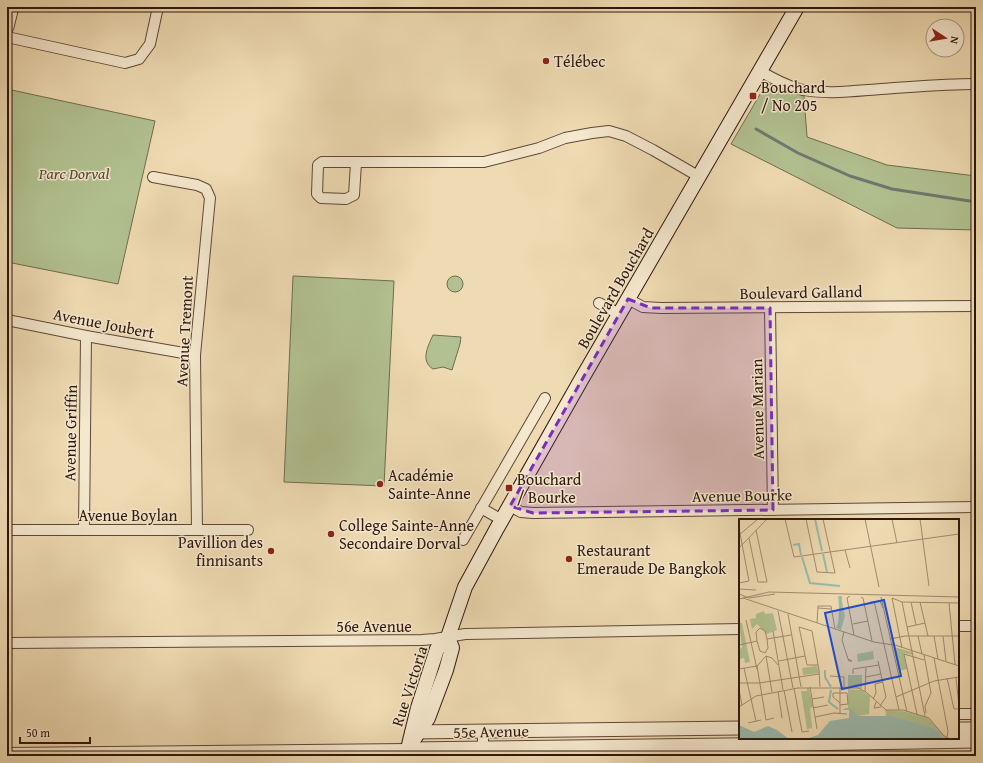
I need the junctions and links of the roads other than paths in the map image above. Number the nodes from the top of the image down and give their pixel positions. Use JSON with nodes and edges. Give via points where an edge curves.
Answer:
{"nodes":[{"id":1,"x":12,"y":7,"type":"edge"},
{"id":2,"x":158,"y":7,"type":"edge"},
{"id":3,"x":796,"y":7,"type":"edge"},
{"id":4,"x":7,"y":27,"type":"edge"},
{"id":5,"x":7,"y":37,"type":"edge"},
{"id":6,"x":760,"y":71,"type":"junction"},
{"id":7,"x":976,"y":84,"type":"edge"},
{"id":8,"x":356,"y":163,"type":"junction"},
{"id":9,"x":698,"y":176,"type":"junction"},
{"id":10,"x":153,"y":177,"type":"dead end"},
{"id":11,"x":628,"y":299,"type":"junction"},
{"id":12,"x":599,"y":303,"type":"dead end"},
{"id":13,"x":976,"y":306,"type":"edge"},
{"id":14,"x":770,"y":308,"type":"junction"},
{"id":15,"x":619,"y":314,"type":"junction"},
{"id":16,"x":7,"y":320,"type":"edge"},
{"id":17,"x":86,"y":336,"type":"junction"},
{"id":18,"x":195,"y":355,"type":"junction"},
{"id":19,"x":544,"y":398,"type":"dead end"},
{"id":20,"x":510,"y":506,"type":"junction"},
{"id":21,"x":976,"y":507,"type":"edge"},
{"id":22,"x":481,"y":508,"type":"junction"},
{"id":23,"x":773,"y":510,"type":"junction"},
{"id":24,"x":502,"y":520,"type":"junction"},
{"id":25,"x":7,"y":530,"type":"edge"},
{"id":26,"x":84,"y":530,"type":"junction"},
{"id":27,"x":197,"y":530,"type":"junction"},
{"id":28,"x":248,"y":530,"type":"dead end"},
{"id":29,"x":463,"y":540,"type":"dead end"},
{"id":30,"x":464,"y":587,"type":"joint"},
{"id":31,"x":959,"y":626,"type":"edge"},
{"id":32,"x":976,"y":626,"type":"edge"},
{"id":33,"x":739,"y":629,"type":"edge"},
{"id":34,"x":448,"y":637,"type":"junction"},
{"id":35,"x":7,"y":643,"type":"edge"},
{"id":36,"x":959,"y":714,"type":"edge"},
{"id":37,"x":976,"y":714,"type":"edge"},
{"id":38,"x":739,"y":728,"type":"edge"},
{"id":39,"x":959,"y":729,"type":"edge"},
{"id":40,"x":976,"y":730,"type":"edge"},
{"id":41,"x":483,"y":731,"type":"junction"},
{"id":42,"x":416,"y":732,"type":"junction"},
{"id":43,"x":976,"y":741,"type":"edge"},
{"id":44,"x":406,"y":752,"type":"edge"},
{"id":45,"x":484,"y":752,"type":"edge"},
{"id":46,"x":7,"y":753,"type":"edge"}],
"edges":[{"from":1,"to":4,"type":"street"},
{"from":2,"to":5,"type":"street","via":[[150,44],[139,59],[125,63]]},
{"from":3,"to":6,"type":"main road","name":"Boulevard Bouchard"},
{"from":6,"to":7,"type":"street","via":[[792,87],[818,91],[853,92]]},
{"from":6,"to":9,"type":"main road","name":"Boulevard Bouchard"},
{"from":8,"to":8,"type":"street","via":[[322,162],[318,165],[317,194],[321,198],[346,200],[354,195]]},
{"from":8,"to":9,"type":"street","via":[[484,162],[539,148],[565,138],[609,131],[626,136]]},
{"from":9,"to":11,"type":"main road","name":"Boulevard Bouchard"},
{"from":10,"to":18,"type":"street","name":"Avenue Tremont","via":[[197,185],[206,189],[210,198]]},
{"from":11,"to":14,"type":"street","name":"Boulevard Galland","via":[[651,308]]},
{"from":11,"to":15,"type":"main road","name":"Boulevard Bouchard"},
{"from":12,"to":15,"type":"street"},
{"from":13,"to":14,"type":"street","name":"Boulevard Galland"},
{"from":14,"to":23,"type":"street","name":"Avenue Marian"},
{"from":15,"to":20,"type":"main road","name":"Boulevard Bouchard"},
{"from":16,"to":17,"type":"street","name":"Avenue Joubert"},
{"from":17,"to":18,"type":"street","name":"Avenue Joubert"},
{"from":17,"to":26,"type":"street","name":"Avenue Griffin"},
{"from":18,"to":27,"type":"street","name":"Avenue Tremont"},
{"from":19,"to":22,"type":"street"},
{"from":20,"to":23,"type":"street","name":"Avenue Bourke","via":[[521,512],[533,513]]},
{"from":20,"to":24,"type":"main road","name":"Boulevard Bouchard"},
{"from":21,"to":23,"type":"street","name":"Avenue Bourke"},
{"from":22,"to":24,"type":"street"},
{"from":22,"to":29,"type":"street"},
{"from":24,"to":30,"type":"main road","name":"Boulevard Bouchard"},
{"from":25,"to":26,"type":"street","name":"Avenue Boylan"},
{"from":26,"to":27,"type":"street","name":"Avenue Boylan"},
{"from":27,"to":28,"type":"street","name":"Avenue Boylan"},
{"from":30,"to":34,"type":"main road","name":"Rue Victoria"},
{"from":31,"to":32,"type":"street"},
{"from":33,"to":34,"type":"street","name":"56e Avenue","via":[[465,634]]},
{"from":34,"to":35,"type":"street","name":"56e Avenue","via":[[422,640]]},
{"from":34,"to":42,"type":"main road","name":"Rue Victoria","via":[[437,649]]},
{"from":36,"to":37,"type":"street"},
{"from":38,"to":41,"type":"street","name":"55e Avenue"},
{"from":39,"to":40,"type":"street"},
{"from":41,"to":42,"type":"street","name":"55e Avenue"},
{"from":41,"to":45,"type":"street"},
{"from":42,"to":44,"type":"main road","name":"Rue Victoria"},
{"from":43,"to":45,"type":"street","name":"55e Avenue"},
{"from":44,"to":45,"type":"street","name":"55e Avenue"},
{"from":44,"to":46,"type":"street","name":"55e Avenue"}]}
